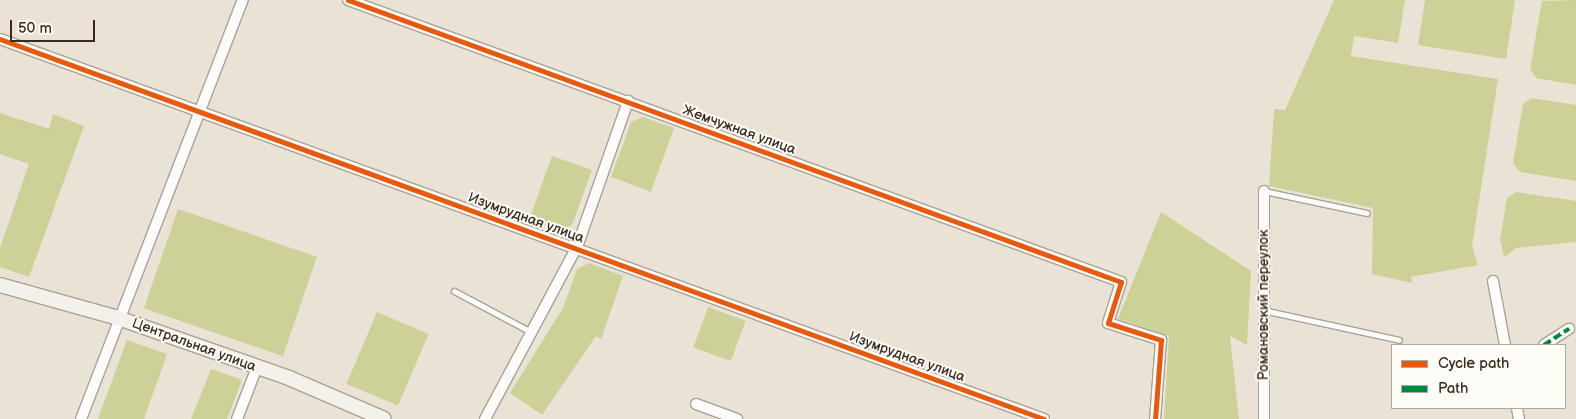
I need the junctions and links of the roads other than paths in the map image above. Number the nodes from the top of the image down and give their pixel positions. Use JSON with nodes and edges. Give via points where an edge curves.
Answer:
{"nodes":[{"id":1,"x":243,"y":0,"type":"edge"},
{"id":2,"x":348,"y":0,"type":"edge"},
{"id":3,"x":0,"y":40,"type":"edge"},
{"id":4,"x":628,"y":102,"type":"junction"},
{"id":5,"x":200,"y":114,"type":"junction"},
{"id":6,"x":1264,"y":192,"type":"joint"},
{"id":7,"x":1367,"y":213,"type":"dead end"},
{"id":8,"x":577,"y":247,"type":"junction"},
{"id":9,"x":1493,"y":281,"type":"dead end"},
{"id":10,"x":0,"y":285,"type":"edge"},
{"id":11,"x":454,"y":291,"type":"dead end"},
{"id":12,"x":1263,"y":310,"type":"junction"},
{"id":13,"x":118,"y":318,"type":"junction"},
{"id":14,"x":1569,"y":329,"type":"dead end"},
{"id":15,"x":533,"y":333,"type":"junction"},
{"id":16,"x":1399,"y":340,"type":"dead end"},
{"id":17,"x":1505,"y":344,"type":"edge"},
{"id":18,"x":1546,"y":344,"type":"edge"},
{"id":19,"x":257,"y":368,"type":"junction"},
{"id":20,"x":696,"y":404,"type":"dead end"},
{"id":21,"x":81,"y":419,"type":"edge"},
{"id":22,"x":237,"y":419,"type":"edge"},
{"id":23,"x":384,"y":419,"type":"edge"},
{"id":24,"x":485,"y":419,"type":"edge"},
{"id":25,"x":737,"y":419,"type":"edge"},
{"id":26,"x":1044,"y":419,"type":"edge"},
{"id":27,"x":1155,"y":419,"type":"edge"},
{"id":28,"x":1264,"y":419,"type":"edge"}],
"edges":[{"from":1,"to":5,"type":"street"},
{"from":2,"to":4,"type":"street","name":"Жемчужная улица"},
{"from":3,"to":5,"type":"street","name":"Изумрудная улица"},
{"from":4,"to":8,"type":"street"},
{"from":4,"to":27,"type":"street","name":"Жемчужная улица","via":[[1122,282],[1108,323],[1161,340]]},
{"from":5,"to":8,"type":"street","name":"Изумрудная улица"},
{"from":5,"to":13,"type":"street"},
{"from":6,"to":7,"type":"lane"},
{"from":6,"to":12,"type":"street","name":"Романовский переулок"},
{"from":8,"to":15,"type":"street"},
{"from":8,"to":26,"type":"street","name":"Изумрудная улица"},
{"from":9,"to":17,"type":"street"},
{"from":10,"to":13,"type":"main road","name":"Центральная улица"},
{"from":11,"to":15,"type":"lane"},
{"from":12,"to":16,"type":"lane"},
{"from":12,"to":28,"type":"street","name":"Романовский переулок"},
{"from":13,"to":19,"type":"main road","name":"Центральная улица"},
{"from":13,"to":21,"type":"street"},
{"from":14,"to":18,"type":"street"},
{"from":15,"to":24,"type":"street"},
{"from":19,"to":22,"type":"street"},
{"from":19,"to":23,"type":"main road","name":"Центральная улица","via":[[364,408]]},
{"from":20,"to":25,"type":"street"}]}
